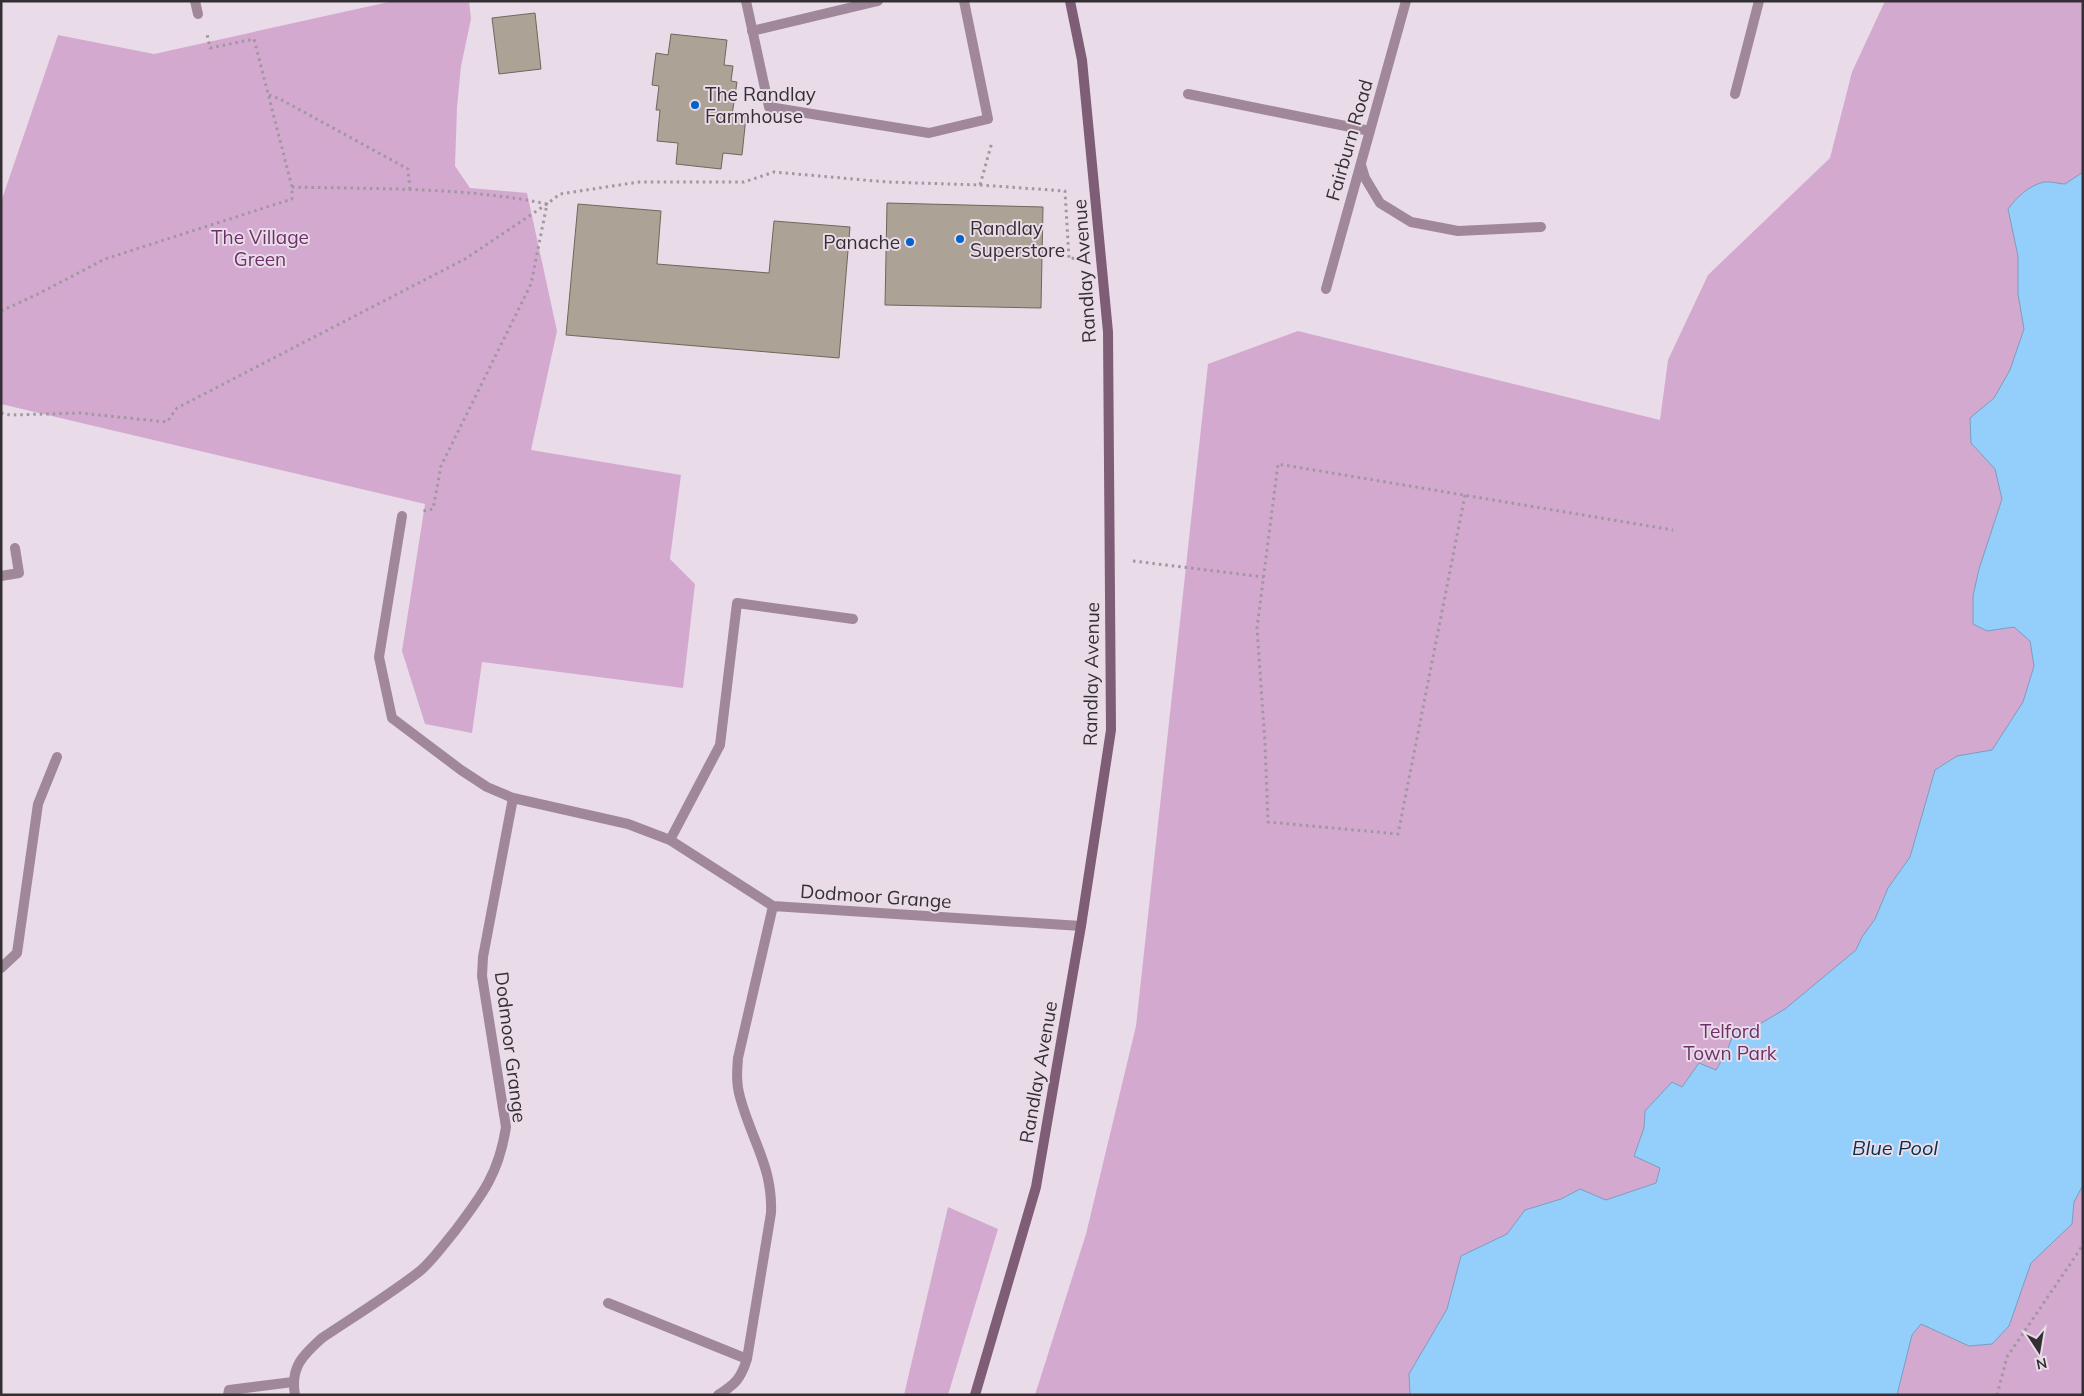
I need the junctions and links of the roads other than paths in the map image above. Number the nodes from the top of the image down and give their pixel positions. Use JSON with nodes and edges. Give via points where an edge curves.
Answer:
{"nodes":[{"id":1,"x":195,"y":1,"type":"edge"},
{"id":2,"x":746,"y":1,"type":"edge"},
{"id":3,"x":878,"y":1,"type":"edge"},
{"id":4,"x":964,"y":1,"type":"edge"},
{"id":5,"x":1070,"y":1,"type":"edge"},
{"id":6,"x":1406,"y":1,"type":"edge"},
{"id":7,"x":1759,"y":1,"type":"edge"},
{"id":8,"x":198,"y":14,"type":"road end"},
{"id":9,"x":752,"y":31,"type":"junction"},
{"id":10,"x":1188,"y":94,"type":"dead end"},
{"id":11,"x":1735,"y":94,"type":"dead end"},
{"id":12,"x":1370,"y":131,"type":"junction"},
{"id":13,"x":1361,"y":165,"type":"junction"},
{"id":14,"x":1541,"y":227,"type":"dead end"},
{"id":15,"x":1326,"y":289,"type":"dead end"},
{"id":16,"x":402,"y":516,"type":"road end"},
{"id":17,"x":16,"y":548,"type":"dead end"},
{"id":18,"x":1,"y":576,"type":"edge"},
{"id":19,"x":854,"y":619,"type":"dead end"},
{"id":20,"x":57,"y":757,"type":"dead end"},
{"id":21,"x":513,"y":798,"type":"junction"},
{"id":22,"x":670,"y":840,"type":"junction"},
{"id":23,"x":773,"y":906,"type":"junction"},
{"id":24,"x":1081,"y":926,"type":"junction"},
{"id":25,"x":1,"y":968,"type":"edge"},
{"id":26,"x":608,"y":1303,"type":"dead end"},
{"id":27,"x":746,"y":1359,"type":"junction"},
{"id":28,"x":293,"y":1382,"type":"junction"},
{"id":29,"x":228,"y":1395,"type":"edge"},
{"id":30,"x":295,"y":1395,"type":"edge"},
{"id":31,"x":718,"y":1395,"type":"edge"},
{"id":32,"x":975,"y":1395,"type":"edge"}],
"edges":[{"from":1,"to":8,"type":"street"},
{"from":2,"to":9,"type":"street"},
{"from":3,"to":9,"type":"street"},
{"from":4,"to":9,"type":"street","via":[[988,119],[929,133],[769,107]]},
{"from":5,"to":24,"type":"street","name":"Randlay Avenue","via":[[1082,60],[1108,332],[1111,730]]},
{"from":6,"to":12,"type":"street","name":"Fairburn Road"},
{"from":7,"to":11,"type":"street"},
{"from":10,"to":12,"type":"street"},
{"from":12,"to":13,"type":"street","name":"Fairburn Road"},
{"from":13,"to":14,"type":"street","via":[[1380,203],[1411,222],[1458,231]]},
{"from":13,"to":15,"type":"street","name":"Fairburn Road"},
{"from":16,"to":21,"type":"street","name":"Dodmoor Grange","via":[[379,657],[392,718],[487,787]]},
{"from":17,"to":18,"type":"street","via":[[20,573]]},
{"from":19,"to":22,"type":"street","via":[[738,603],[720,745]]},
{"from":20,"to":25,"type":"street","via":[[38,804],[17,953]]},
{"from":21,"to":22,"type":"street","name":"Dodmoor Grange","via":[[628,824]]},
{"from":21,"to":28,"type":"street","name":"Dodmoor Grange","via":[[482,976],[506,1127],[496,1169],[484,1193],[439,1251],[421,1269],[308,1350],[296,1365]]},
{"from":22,"to":23,"type":"street","name":"Dodmoor Grange"},
{"from":23,"to":24,"type":"street","name":"Dodmoor Grange"},
{"from":23,"to":27,"type":"street","via":[[738,1058],[740,1096],[772,1193]]},
{"from":24,"to":32,"type":"street","name":"Randlay Avenue","via":[[1036,1187]]},
{"from":26,"to":27,"type":"street"},
{"from":27,"to":31,"type":"street","via":[[742,1375]]},
{"from":28,"to":29,"type":"street","via":[[229,1390]]},
{"from":28,"to":30,"type":"street","name":"Dodmoor Grange"}]}
